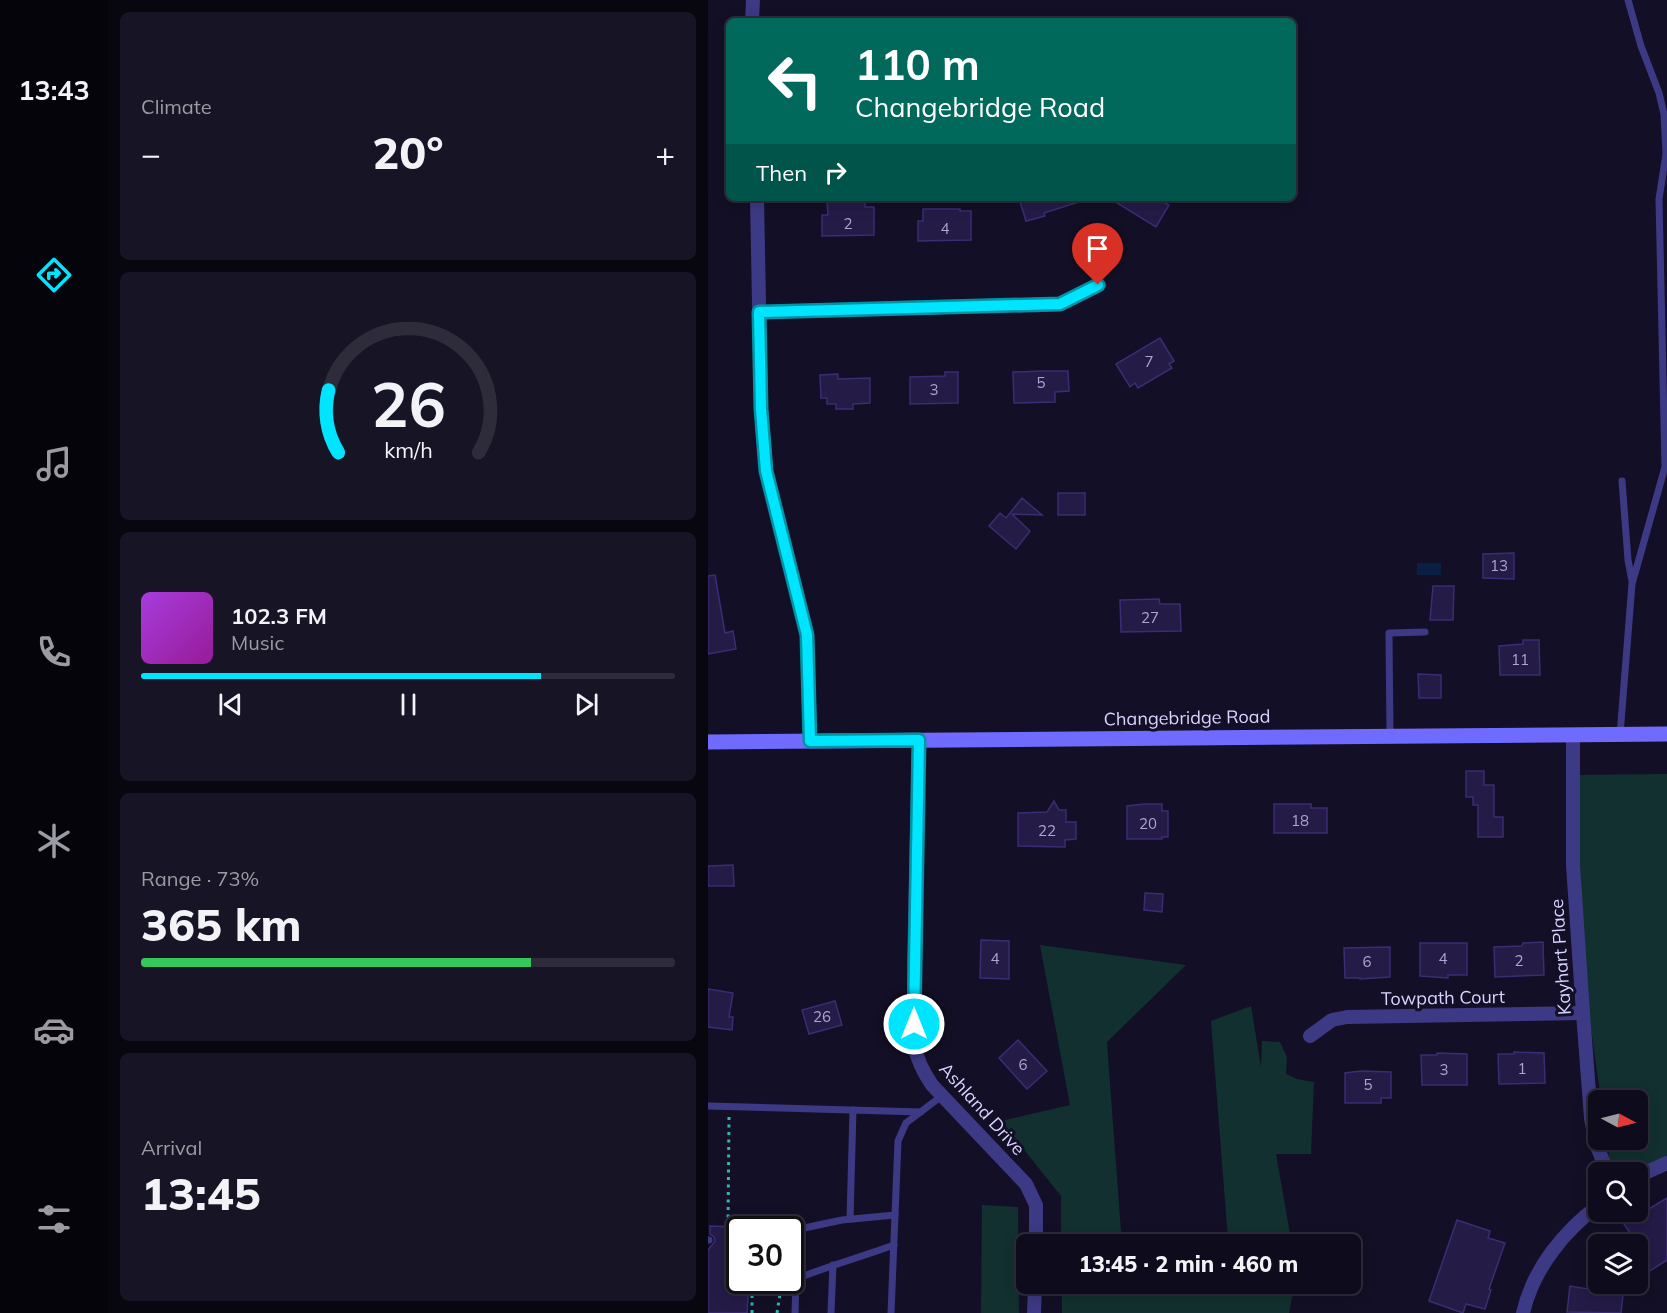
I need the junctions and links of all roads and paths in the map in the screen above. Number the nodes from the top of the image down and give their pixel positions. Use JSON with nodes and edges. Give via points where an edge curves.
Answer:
{"nodes":[{"id":1,"x":753,"y":0,"type":"edge"},
{"id":2,"x":1628,"y":0,"type":"edge"},
{"id":3,"x":752,"y":18,"type":"edge"},
{"id":4,"x":757,"y":201,"type":"edge"},
{"id":5,"x":1098,"y":285,"type":"dead end"},
{"id":6,"x":759,"y":312,"type":"junction"},
{"id":7,"x":1622,"y":481,"type":"dead end"},
{"id":8,"x":1632,"y":584,"type":"junction"},
{"id":9,"x":1425,"y":632,"type":"dead end"},
{"id":10,"x":1667,"y":734,"type":"edge"},
{"id":11,"x":1390,"y":735,"type":"junction"},
{"id":12,"x":1573,"y":735,"type":"junction"},
{"id":13,"x":1620,"y":735,"type":"junction"},
{"id":14,"x":919,"y":740,"type":"junction"},
{"id":15,"x":810,"y":741,"type":"junction"},
{"id":16,"x":708,"y":742,"type":"edge"},
{"id":17,"x":1583,"y":1013,"type":"junction"},
{"id":18,"x":1310,"y":1036,"type":"dead end"},
{"id":19,"x":943,"y":1095,"type":"junction"},
{"id":20,"x":708,"y":1106,"type":"edge"},
{"id":21,"x":729,"y":1106,"type":"junction"},
{"id":22,"x":853,"y":1110,"type":"junction"},
{"id":23,"x":922,"y":1112,"type":"junction"},
{"id":24,"x":1603,"y":1162,"type":"edge"},
{"id":25,"x":1667,"y":1163,"type":"edge"},
{"id":26,"x":1648,"y":1172,"type":"edge"},
{"id":27,"x":1588,"y":1214,"type":"edge"},
{"id":28,"x":895,"y":1215,"type":"junction"},
{"id":29,"x":728,"y":1216,"type":"edge"},
{"id":30,"x":850,"y":1219,"type":"junction"},
{"id":31,"x":804,"y":1228,"type":"edge"},
{"id":32,"x":1036,"y":1234,"type":"edge"},
{"id":33,"x":894,"y":1245,"type":"junction"},
{"id":34,"x":833,"y":1265,"type":"junction"},
{"id":35,"x":780,"y":1294,"type":"edge"},
{"id":36,"x":1035,"y":1294,"type":"edge"},
{"id":37,"x":752,"y":1295,"type":"dead end"},
{"id":38,"x":752,"y":1313,"type":"edge"},
{"id":39,"x":777,"y":1313,"type":"edge"},
{"id":40,"x":795,"y":1313,"type":"edge"},
{"id":41,"x":831,"y":1313,"type":"edge"},
{"id":42,"x":891,"y":1313,"type":"edge"},
{"id":43,"x":1034,"y":1313,"type":"edge"},
{"id":44,"x":1523,"y":1313,"type":"edge"}],
"edges":[{"from":1,"to":3,"type":"street"},
{"from":2,"to":8,"type":"lane","via":[[1659,93],[1666,153],[1659,199],[1665,467]]},
{"from":4,"to":6,"type":"street"},
{"from":5,"to":6,"type":"street","via":[[1060,304]]},
{"from":6,"to":15,"type":"street","via":[[766,471],[807,635]]},
{"from":7,"to":8,"type":"lane"},
{"from":8,"to":13,"type":"lane"},
{"from":9,"to":11,"type":"lane","via":[[1389,633]]},
{"from":10,"to":13,"type":"main road","name":"Changebridge Road"},
{"from":11,"to":12,"type":"main road","name":"Changebridge Road"},
{"from":11,"to":14,"type":"main road","name":"Changebridge Road"},
{"from":12,"to":13,"type":"main road","name":"Changebridge Road"},
{"from":12,"to":17,"type":"street","name":"Kayhart Place","via":[[1573,865]]},
{"from":14,"to":15,"type":"main road","name":"Changebridge Road"},
{"from":14,"to":19,"type":"street","name":"Ashland Drive","via":[[914,1044],[925,1076]]},
{"from":15,"to":16,"type":"main road","name":"Changebridge Road"},
{"from":17,"to":18,"type":"street","name":"Towpath Court","via":[[1347,1017],[1332,1020]]},
{"from":17,"to":24,"type":"street","name":"Kayhart Place","via":[[1591,1118]]},
{"from":19,"to":23,"type":"lane"},
{"from":19,"to":32,"type":"street","name":"Ashland Drive","via":[[1026,1184],[1036,1205]]},
{"from":20,"to":21,"type":"lane"},
{"from":21,"to":22,"type":"lane"},
{"from":21,"to":29,"type":"path"},
{"from":22,"to":23,"type":"lane"},
{"from":22,"to":30,"type":"lane"},
{"from":23,"to":28,"type":"lane","via":[[906,1123],[898,1141]]},
{"from":25,"to":26,"type":"street"},
{"from":27,"to":44,"type":"street","via":[[1554,1248],[1531,1288]]},
{"from":28,"to":30,"type":"lane"},
{"from":28,"to":33,"type":"lane"},
{"from":30,"to":31,"type":"lane"},
{"from":33,"to":34,"type":"lane"},
{"from":33,"to":42,"type":"lane"},
{"from":34,"to":40,"type":"lane","via":[[796,1280]]},
{"from":34,"to":41,"type":"lane"},
{"from":35,"to":39,"type":"path"},
{"from":36,"to":43,"type":"street"},
{"from":37,"to":38,"type":"path"}]}
